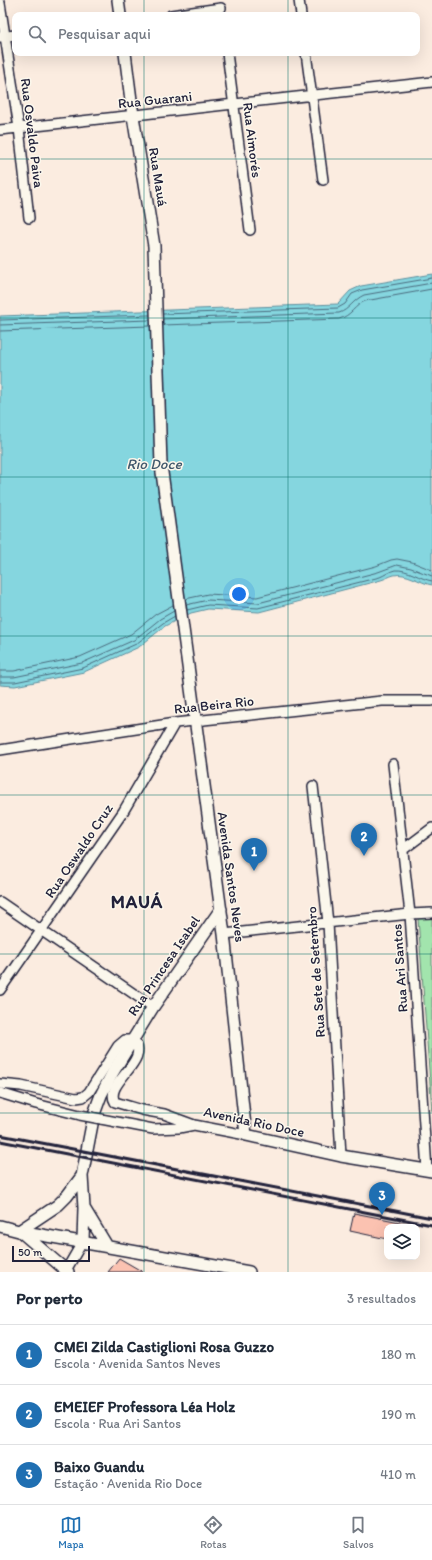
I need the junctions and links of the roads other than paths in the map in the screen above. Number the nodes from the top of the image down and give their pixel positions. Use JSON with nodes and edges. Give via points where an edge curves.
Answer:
{"nodes":[{"id":1,"x":118,"y":0,"type":"edge"},
{"id":2,"x":299,"y":0,"type":"edge"},
{"id":3,"x":0,"y":3,"type":"edge"},
{"id":4,"x":221,"y":8,"type":"edge"},
{"id":5,"x":120,"y":12,"type":"edge"},
{"id":6,"x":192,"y":12,"type":"edge"},
{"id":7,"x":301,"y":12,"type":"edge"},
{"id":8,"x":12,"y":35,"type":"edge"},
{"id":9,"x":2,"y":37,"type":"edge"},
{"id":10,"x":125,"y":56,"type":"edge"},
{"id":11,"x":227,"y":56,"type":"edge"},
{"id":12,"x":306,"y":56,"type":"edge"},
{"id":13,"x":432,"y":82,"type":"edge"},
{"id":14,"x":312,"y":96,"type":"junction"},
{"id":15,"x":234,"y":105,"type":"junction"},
{"id":16,"x":133,"y":116,"type":"junction"},
{"id":17,"x":19,"y":128,"type":"junction"},
{"id":18,"x":0,"y":130,"type":"edge"},
{"id":19,"x":323,"y":180,"type":"dead end"},
{"id":20,"x":29,"y":218,"type":"dead end"},
{"id":21,"x":250,"y":230,"type":"dead end"},
{"id":22,"x":182,"y":624,"type":"joint"},
{"id":23,"x":432,"y":701,"type":"edge"},
{"id":24,"x":195,"y":722,"type":"junction"},
{"id":25,"x":175,"y":723,"type":"junction"},
{"id":26,"x":0,"y":750,"type":"edge"},
{"id":27,"x":393,"y":764,"type":"dead end"},
{"id":28,"x":313,"y":786,"type":"dead end"},
{"id":29,"x":432,"y":828,"type":"edge"},
{"id":30,"x":404,"y":848,"type":"junction"},
{"id":31,"x":0,"y":902,"type":"edge"},
{"id":32,"x":221,"y":909,"type":"junction"},
{"id":33,"x":432,"y":913,"type":"edge"},
{"id":34,"x":410,"y":914,"type":"junction"},
{"id":35,"x":328,"y":924,"type":"junction"},
{"id":36,"x":41,"y":930,"type":"junction"},
{"id":37,"x":224,"y":934,"type":"junction"},
{"id":38,"x":0,"y":990,"type":"edge"},
{"id":39,"x":153,"y":1007,"type":"junction"},
{"id":40,"x":133,"y":1040,"type":"junction"},
{"id":41,"x":0,"y":1084,"type":"edge"},
{"id":42,"x":0,"y":1093,"type":"edge"},
{"id":43,"x":194,"y":1125,"type":"junction"},
{"id":44,"x":246,"y":1135,"type":"junction"},
{"id":45,"x":341,"y":1156,"type":"junction"},
{"id":46,"x":430,"y":1170,"type":"edge"},
{"id":47,"x":82,"y":1176,"type":"junction"},
{"id":48,"x":84,"y":1208,"type":"junction"},
{"id":49,"x":0,"y":1226,"type":"edge"},
{"id":50,"x":20,"y":1231,"type":"junction"},
{"id":51,"x":83,"y":1241,"type":"junction"},
{"id":52,"x":107,"y":1246,"type":"junction"},
{"id":53,"x":67,"y":1272,"type":"edge"},
{"id":54,"x":249,"y":1272,"type":"edge"}],
"edges":[{"from":1,"to":5,"type":"street"},
{"from":2,"to":7,"type":"street"},
{"from":3,"to":9,"type":"street","name":"Rua Osvaldo Paiva"},
{"from":4,"to":6,"type":"street"},
{"from":8,"to":9,"type":"street"},
{"from":9,"to":17,"type":"street","name":"Rua Osvaldo Paiva"},
{"from":10,"to":16,"type":"street","name":"Rua Mauá"},
{"from":11,"to":15,"type":"street","name":"Rua Aimorés"},
{"from":12,"to":14,"type":"street"},
{"from":13,"to":14,"type":"street","name":"Rua Guarani"},
{"from":14,"to":15,"type":"street","name":"Rua Guarani"},
{"from":14,"to":19,"type":"street"},
{"from":15,"to":16,"type":"street","name":"Rua Guarani"},
{"from":15,"to":21,"type":"street","name":"Rua Aimorés"},
{"from":16,"to":17,"type":"street","name":"Rua Guarani"},
{"from":16,"to":22,"type":"street","name":"Rua Mauá","via":[[154,246],[161,465]]},
{"from":17,"to":18,"type":"street","name":"Rua Guarani"},
{"from":17,"to":20,"type":"street","name":"Rua Osvaldo Paiva"},
{"from":22,"to":24,"type":"street","name":"Avenida Santos Neves"},
{"from":23,"to":24,"type":"street","name":"Rua Beira Rio","via":[[382,701]]},
{"from":24,"to":25,"type":"street","name":"Rua Beira Rio"},
{"from":24,"to":32,"type":"street","name":"Avenida Santos Neves"},
{"from":25,"to":26,"type":"street","name":"Rua Beira Rio"},
{"from":25,"to":36,"type":"street","name":"Rua Oswaldo Cruz","via":[[123,812]]},
{"from":27,"to":30,"type":"street","name":"Rua Ari Santos"},
{"from":28,"to":35,"type":"street","name":"Rua Sete de Setembro"},
{"from":29,"to":30,"type":"street"},
{"from":30,"to":34,"type":"street","name":"Rua Ari Santos"},
{"from":31,"to":36,"type":"street"},
{"from":32,"to":37,"type":"street","name":"Avenida Santos Neves"},
{"from":32,"to":39,"type":"street","name":"Rua Princesa Isabel"},
{"from":33,"to":34,"type":"street"},
{"from":34,"to":35,"type":"street"},
{"from":34,"to":46,"type":"street","name":"Rua Ari Santos"},
{"from":35,"to":37,"type":"street"},
{"from":35,"to":45,"type":"street","name":"Rua Sete de Setembro"},
{"from":36,"to":38,"type":"street","name":"Rua Oswaldo Cruz"},
{"from":36,"to":39,"type":"street"},
{"from":37,"to":44,"type":"street","name":"Avenida Santos Neves"},
{"from":39,"to":40,"type":"street","name":"Rua Princesa Isabel"},
{"from":40,"to":41,"type":"street","via":[[125,1040],[118,1046],[89,1092],[83,1097],[76,1098]]},
{"from":40,"to":43,"type":"street","name":"Rua Princesa Isabel","via":[[138,1046],[137,1054],[114,1090],[113,1099],[120,1104],[164,1114]]},
{"from":40,"to":47,"type":"street","name":"Rua Princesa Isabel","via":[[101,1095],[94,1114]]},
{"from":42,"to":43,"type":"street","name":"Avenida Rio Doce","bridge":true,"via":[[80,1115],[153,1130]]},
{"from":43,"to":44,"type":"street","name":"Avenida Rio Doce"},
{"from":44,"to":45,"type":"street","name":"Avenida Rio Doce"},
{"from":45,"to":46,"type":"street","name":"Avenida Rio Doce"},
{"from":47,"to":48,"type":"street"},
{"from":47,"to":50,"type":"street","via":[[58,1206]]},
{"from":48,"to":51,"type":"street"},
{"from":48,"to":52,"type":"street"},
{"from":49,"to":50,"type":"street"},
{"from":50,"to":51,"type":"street"},
{"from":50,"to":53,"type":"street"},
{"from":51,"to":52,"type":"street"},
{"from":51,"to":53,"type":"street"},
{"from":52,"to":54,"type":"street"}]}
